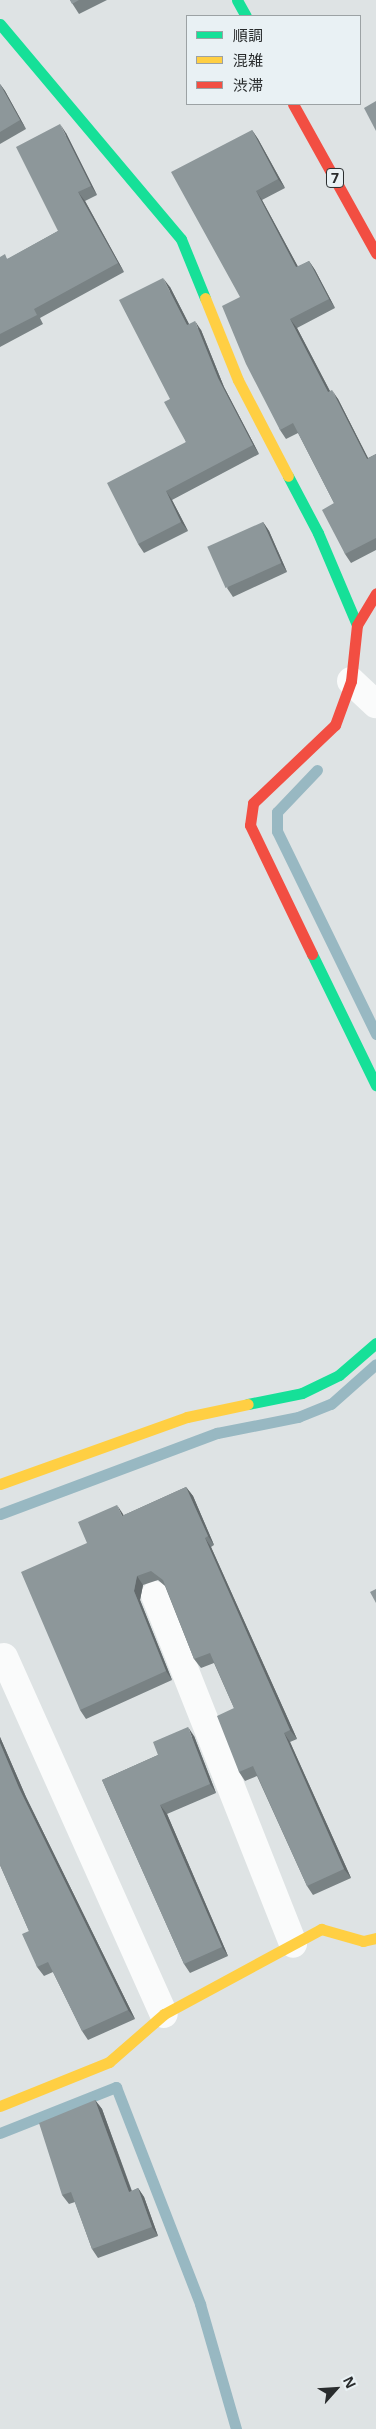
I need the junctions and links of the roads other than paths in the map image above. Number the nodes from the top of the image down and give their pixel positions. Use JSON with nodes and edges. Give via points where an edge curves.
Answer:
{"nodes":[{"id":1,"x":237,"y":0,"type":"edge"},
{"id":2,"x":245,"y":15,"type":"edge"},
{"id":3,"x":0,"y":24,"type":"edge"},
{"id":4,"x":294,"y":105,"type":"edge"},
{"id":5,"x":376,"y":253,"type":"edge"},
{"id":6,"x":376,"y":593,"type":"edge"},
{"id":7,"x":357,"y":625,"type":"junction"},
{"id":8,"x":351,"y":681,"type":"junction"},
{"id":9,"x":376,"y":704,"type":"edge"},
{"id":10,"x":376,"y":1085,"type":"edge"},
{"id":11,"x":376,"y":1342,"type":"edge"},
{"id":12,"x":0,"y":1484,"type":"edge"},
{"id":13,"x":155,"y":1595,"type":"dead end"},
{"id":14,"x":4,"y":1657,"type":"dead end"},
{"id":15,"x":376,"y":1938,"type":"edge"},
{"id":16,"x":294,"y":1944,"type":"junction"},
{"id":17,"x":164,"y":2014,"type":"junction"},
{"id":18,"x":0,"y":2106,"type":"edge"}],
"edges":[{"from":1,"to":2,"type":"street"},
{"from":3,"to":7,"type":"street","via":[[181,239],[238,380],[318,533]]},
{"from":4,"to":5,"type":"street","number":"7"},
{"from":6,"to":7,"type":"street"},
{"from":7,"to":8,"type":"street"},
{"from":8,"to":9,"type":"street"},
{"from":8,"to":10,"type":"street","via":[[335,725],[253,803],[250,825]]},
{"from":11,"to":12,"type":"street","via":[[339,1375],[302,1393],[187,1417]]},
{"from":13,"to":16,"type":"street"},
{"from":14,"to":17,"type":"street"},
{"from":15,"to":16,"type":"street","via":[[363,1942],[321,1929]]},
{"from":16,"to":17,"type":"street"},
{"from":17,"to":18,"type":"street","via":[[110,2062]]}]}
